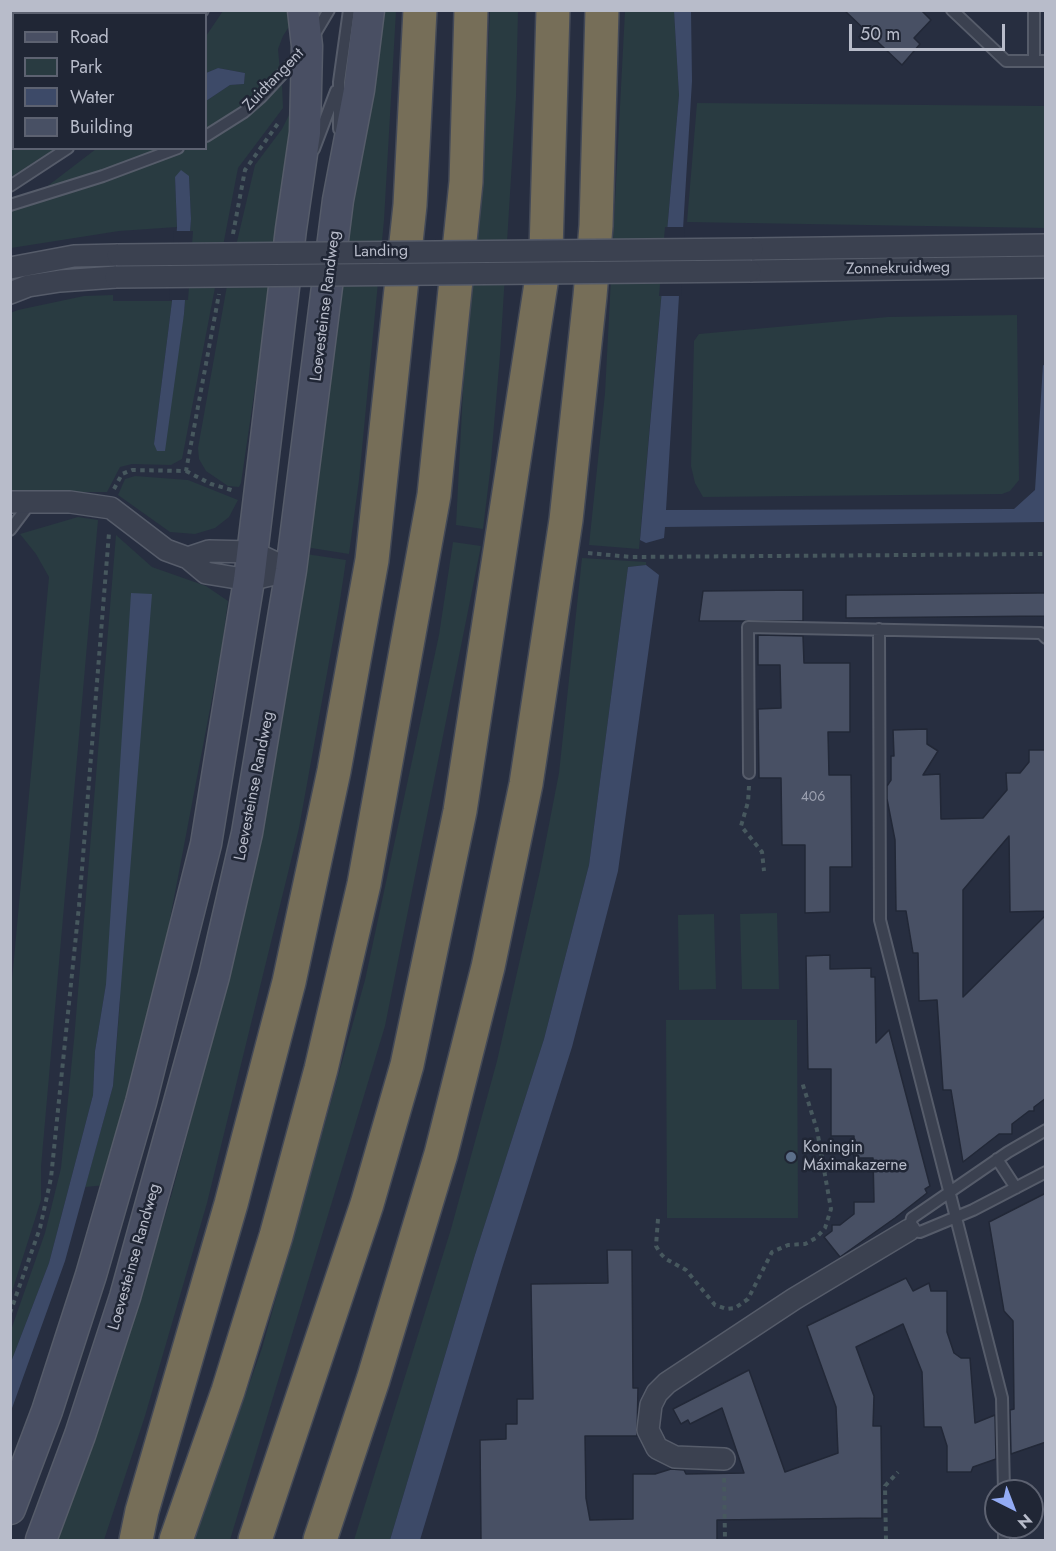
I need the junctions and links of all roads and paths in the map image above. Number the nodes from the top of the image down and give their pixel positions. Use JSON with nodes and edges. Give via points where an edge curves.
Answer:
{"nodes":[{"id":1,"x":303,"y":10,"type":"edge"},
{"id":2,"x":328,"y":10,"type":"edge"},
{"id":3,"x":349,"y":10,"type":"edge"},
{"id":4,"x":369,"y":10,"type":"edge"},
{"id":5,"x":420,"y":10,"type":"edge"},
{"id":6,"x":471,"y":10,"type":"edge"},
{"id":7,"x":553,"y":10,"type":"edge"},
{"id":8,"x":602,"y":10,"type":"edge"},
{"id":9,"x":952,"y":10,"type":"edge"},
{"id":10,"x":1034,"y":10,"type":"edge"},
{"id":11,"x":307,"y":46,"type":"junction"},
{"id":12,"x":1034,"y":60,"type":"junction"},
{"id":13,"x":1046,"y":61,"type":"edge"},
{"id":14,"x":339,"y":82,"type":"junction"},
{"id":15,"x":282,"y":118,"type":"dead end"},
{"id":16,"x":207,"y":135,"type":"edge"},
{"id":17,"x":65,"y":150,"type":"edge"},
{"id":18,"x":173,"y":150,"type":"edge"},
{"id":19,"x":299,"y":184,"type":"junction"},
{"id":20,"x":10,"y":186,"type":"edge"},
{"id":21,"x":338,"y":200,"type":"junction"},
{"id":22,"x":10,"y":205,"type":"edge"},
{"id":23,"x":1046,"y":244,"type":"edge"},
{"id":24,"x":230,"y":245,"type":"dead end"},
{"id":25,"x":752,"y":249,"type":"joint"},
{"id":26,"x":1046,"y":267,"type":"edge"},
{"id":27,"x":10,"y":268,"type":"edge"},
{"id":28,"x":750,"y":271,"type":"joint"},
{"id":29,"x":220,"y":289,"type":"dead end"},
{"id":30,"x":10,"y":293,"type":"edge"},
{"id":31,"x":186,"y":471,"type":"junction"},
{"id":32,"x":236,"y":492,"type":"dead end"},
{"id":33,"x":21,"y":502,"type":"edge"},
{"id":34,"x":111,"y":508,"type":"junction"},
{"id":35,"x":10,"y":530,"type":"edge"},
{"id":36,"x":587,"y":553,"type":"dead end"},
{"id":37,"x":1046,"y":554,"type":"edge"},
{"id":38,"x":188,"y":558,"type":"junction"},
{"id":39,"x":250,"y":566,"type":"junction"},
{"id":40,"x":291,"y":570,"type":"junction"},
{"id":41,"x":879,"y":629,"type":"junction"},
{"id":42,"x":1044,"y":633,"type":"edge"},
{"id":43,"x":749,"y":773,"type":"joint"},
{"id":44,"x":764,"y":871,"type":"dead end"},
{"id":45,"x":802,"y":1082,"type":"dead end"},
{"id":46,"x":1046,"y":1130,"type":"edge"},
{"id":47,"x":997,"y":1159,"type":"junction"},
{"id":48,"x":1046,"y":1172,"type":"edge"},
{"id":49,"x":1016,"y":1188,"type":"junction"},
{"id":50,"x":950,"y":1192,"type":"junction"},
{"id":51,"x":956,"y":1217,"type":"junction"},
{"id":52,"x":658,"y":1219,"type":"dead end"},
{"id":53,"x":909,"y":1230,"type":"junction"},
{"id":54,"x":10,"y":1312,"type":"edge"},
{"id":55,"x":724,"y":1459,"type":"joint"},
{"id":56,"x":898,"y":1472,"type":"dead end"},
{"id":57,"x":1004,"y":1479,"type":"edge"},
{"id":58,"x":10,"y":1509,"type":"edge"},
{"id":59,"x":41,"y":1540,"type":"edge"},
{"id":60,"x":136,"y":1540,"type":"edge"},
{"id":61,"x":176,"y":1540,"type":"edge"},
{"id":62,"x":255,"y":1540,"type":"edge"},
{"id":63,"x":320,"y":1540,"type":"edge"},
{"id":64,"x":725,"y":1540,"type":"edge"},
{"id":65,"x":886,"y":1540,"type":"edge"}],
"edges":[{"from":1,"to":11,"type":"street"},
{"from":2,"to":11,"type":"lane","name":"Zuidtangent"},
{"from":3,"to":14,"type":"lane"},
{"from":4,"to":21,"type":"street","name":"Loevesteinse Randweg","via":[[359,90]]},
{"from":5,"to":60,"type":"highway","via":[[411,205],[374,549],[338,748],[289,982]]},
{"from":6,"to":61,"type":"highway","via":[[466,182],[434,495],[364,884],[321,1069],[276,1236]]},
{"from":7,"to":62,"type":"highway","via":[[546,251],[460,812],[404,1076],[367,1204]]},
{"from":8,"to":63,"type":"highway","via":[[596,226],[567,509],[526,784],[488,967],[441,1154],[374,1380]]},
{"from":9,"to":12,"type":"lane","via":[[1006,61]]},
{"from":10,"to":12,"type":"lane"},
{"from":11,"to":16,"type":"lane","name":"Zuidtangent","via":[[261,97]]},
{"from":11,"to":19,"type":"street","via":[[305,133]]},
{"from":12,"to":13,"type":"lane"},
{"from":14,"to":19,"type":"lane"},
{"from":14,"to":21,"type":"lane"},
{"from":15,"to":24,"type":"path","via":[[245,170]]},
{"from":17,"to":20,"type":"lane"},
{"from":18,"to":22,"type":"lane"},
{"from":19,"to":39,"type":"street"},
{"from":21,"to":40,"type":"street","name":"Loevesteinse Randweg"},
{"from":23,"to":25,"type":"street","name":"Zonnekruidweg"},
{"from":25,"to":27,"type":"street","name":"Landing","bridge":true,"via":[[74,256]]},
{"from":26,"to":28,"type":"street","name":"Zonnekruidweg"},
{"from":28,"to":30,"type":"street","name":"Landing","bridge":true,"via":[[116,277],[60,281]]},
{"from":29,"to":31,"type":"path"},
{"from":31,"to":32,"type":"path"},
{"from":31,"to":34,"type":"path","via":[[132,470],[122,474],[114,488]]},
{"from":33,"to":34,"type":"street","via":[[70,502]]},
{"from":33,"to":35,"type":"lane"},
{"from":34,"to":38,"type":"street","via":[[166,550]]},
{"from":34,"to":54,"type":"path","via":[[79,906],[51,1178],[40,1228]]},
{"from":36,"to":37,"type":"path","via":[[631,557]]},
{"from":38,"to":39,"type":"street","via":[[209,551]]},
{"from":38,"to":39,"type":"street","via":[[206,573]]},
{"from":39,"to":40,"type":"street"},
{"from":39,"to":58,"type":"street","via":[[206,844],[169,997],[90,1275]]},
{"from":40,"to":59,"type":"street","name":"Loevesteinse Randweg","via":[[249,822],[214,976],[125,1297]]},
{"from":41,"to":42,"type":"lane"},
{"from":41,"to":43,"type":"lane","via":[[748,627]]},
{"from":41,"to":50,"type":"lane","via":[[880,920]]},
{"from":43,"to":44,"type":"path","via":[[748,802],[741,826],[762,852]]},
{"from":45,"to":52,"type":"path","via":[[817,1130],[831,1209],[825,1228],[816,1238],[772,1252],[748,1299],[727,1309],[715,1305],[686,1270],[660,1253],[656,1245]]},
{"from":46,"to":47,"type":"lane"},
{"from":47,"to":49,"type":"lane"},
{"from":47,"to":50,"type":"lane"},
{"from":48,"to":49,"type":"lane"},
{"from":49,"to":51,"type":"lane"},
{"from":50,"to":51,"type":"lane"},
{"from":50,"to":53,"type":"lane","via":[[912,1218]]},
{"from":51,"to":53,"type":"lane","via":[[920,1232]]},
{"from":51,"to":57,"type":"lane","via":[[1002,1398]]},
{"from":53,"to":55,"type":"street","via":[[794,1299],[657,1393],[648,1430],[657,1448],[675,1457]]},
{"from":55,"to":64,"type":"path"},
{"from":56,"to":65,"type":"path","via":[[885,1486]]}]}
